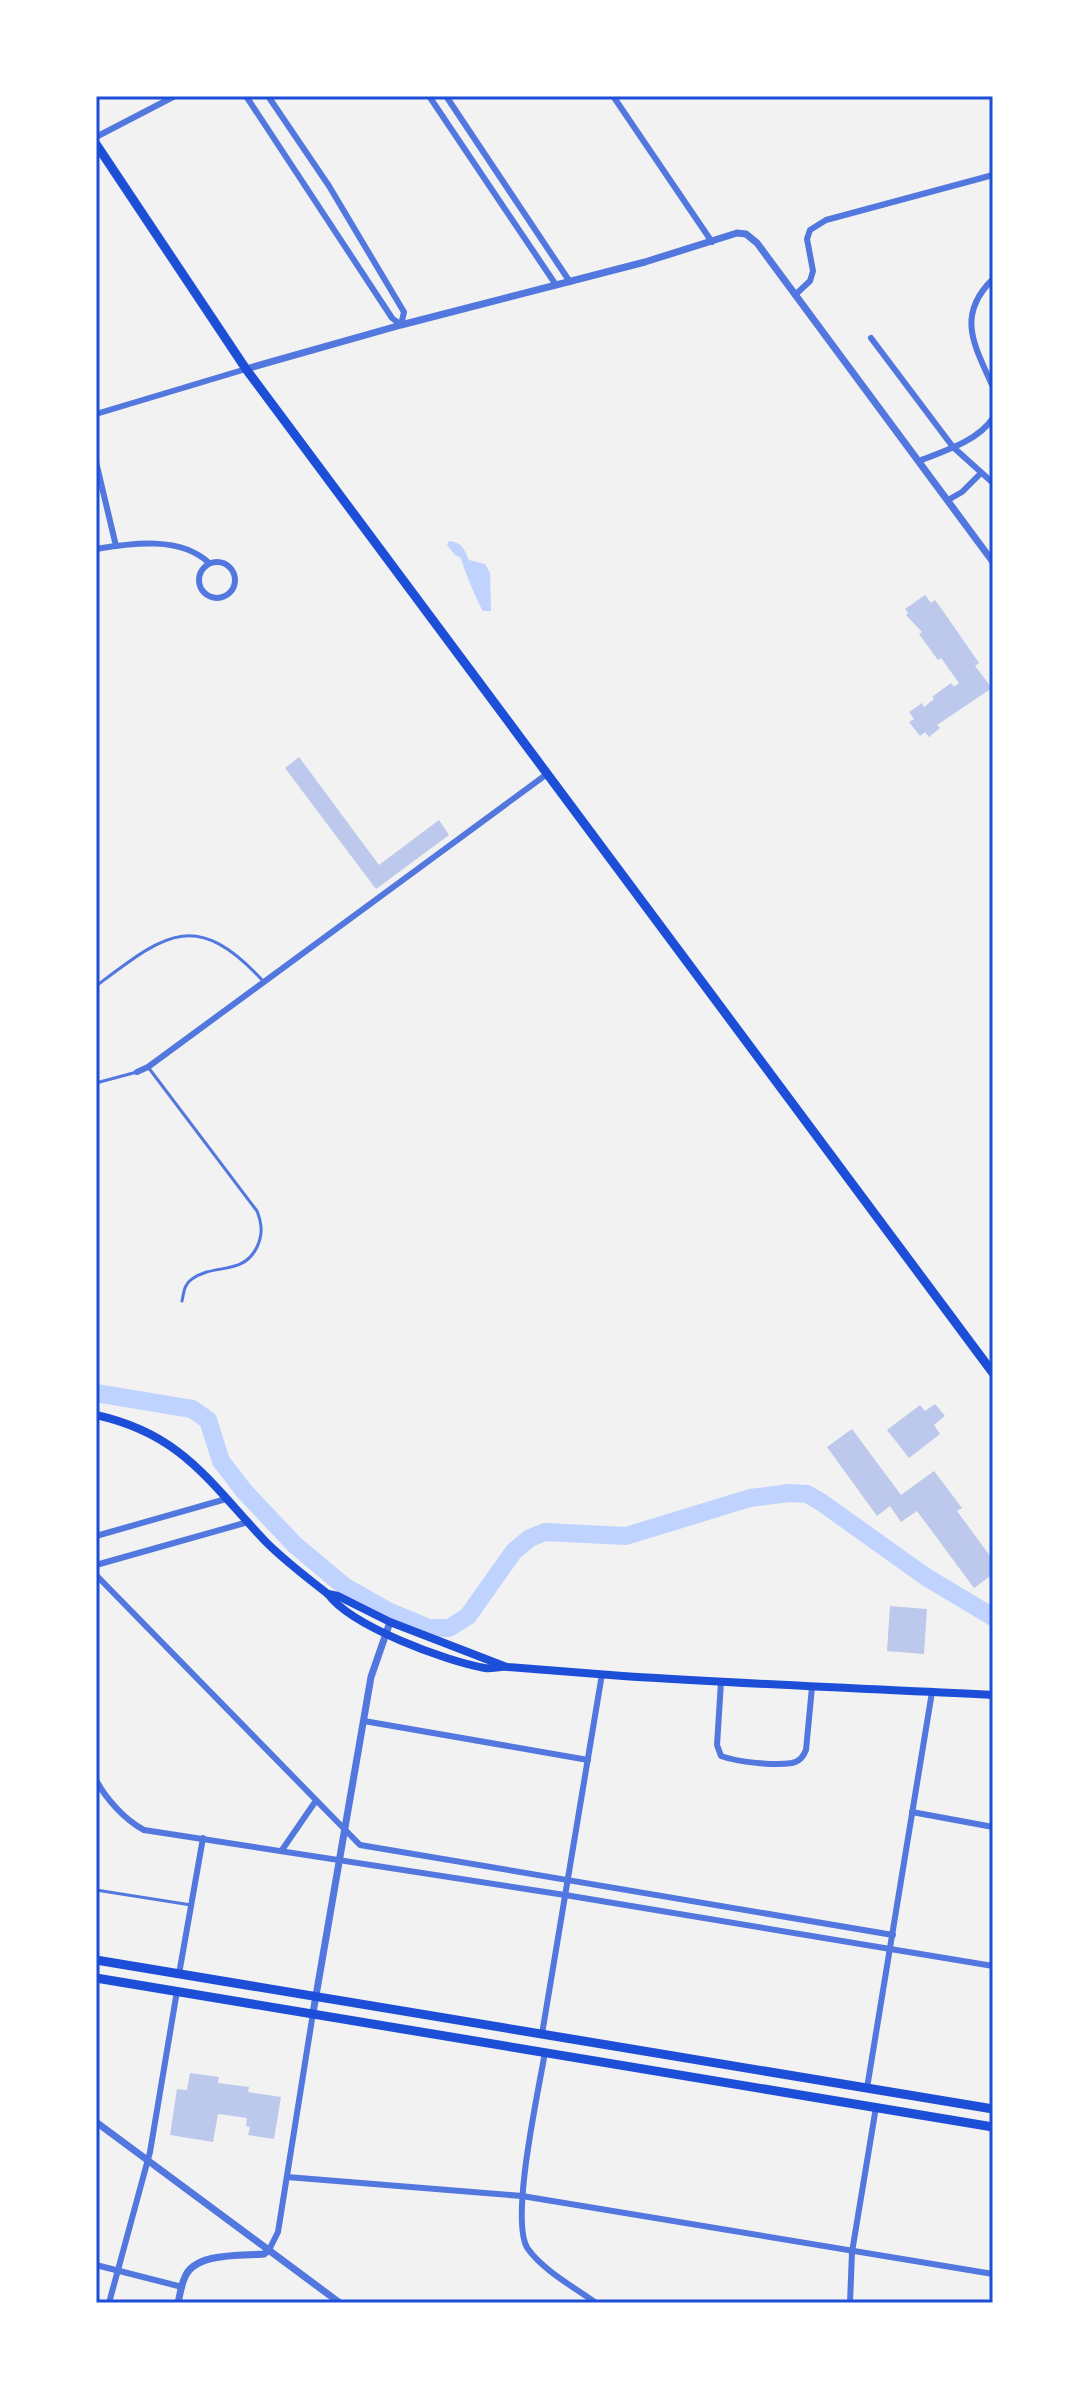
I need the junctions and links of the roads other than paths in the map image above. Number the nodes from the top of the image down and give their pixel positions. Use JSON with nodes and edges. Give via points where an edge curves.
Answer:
{"nodes":[{"id":1,"x":175,"y":96,"type":"edge"},
{"id":2,"x":246,"y":96,"type":"edge"},
{"id":3,"x":268,"y":96,"type":"edge"},
{"id":4,"x":429,"y":96,"type":"edge"},
{"id":5,"x":446,"y":96,"type":"edge"},
{"id":6,"x":613,"y":96,"type":"edge"},
{"id":7,"x":96,"y":137,"type":"edge"},
{"id":8,"x":96,"y":144,"type":"edge"},
{"id":9,"x":993,"y":175,"type":"edge"},
{"id":10,"x":712,"y":243,"type":"junction"},
{"id":11,"x":993,"y":279,"type":"edge"},
{"id":12,"x":570,"y":282,"type":"junction"},
{"id":13,"x":556,"y":285,"type":"junction"},
{"id":14,"x":795,"y":295,"type":"junction"},
{"id":15,"x":401,"y":325,"type":"junction"},
{"id":16,"x":871,"y":338,"type":"dead end"},
{"id":17,"x":985,"y":368,"type":"junction"},
{"id":18,"x":246,"y":369,"type":"junction"},
{"id":19,"x":993,"y":369,"type":"edge"},
{"id":20,"x":993,"y":387,"type":"edge"},
{"id":21,"x":96,"y":414,"type":"edge"},
{"id":22,"x":993,"y":418,"type":"edge"},
{"id":23,"x":953,"y":447,"type":"junction"},
{"id":24,"x":919,"y":461,"type":"junction"},
{"id":25,"x":96,"y":462,"type":"edge"},
{"id":26,"x":980,"y":474,"type":"junction"},
{"id":27,"x":993,"y":483,"type":"edge"},
{"id":28,"x":948,"y":500,"type":"junction"},
{"id":29,"x":116,"y":546,"type":"junction"},
{"id":30,"x":96,"y":549,"type":"edge"},
{"id":31,"x":993,"y":562,"type":"edge"},
{"id":32,"x":209,"y":563,"type":"junction"},
{"id":33,"x":547,"y":774,"type":"junction"},
{"id":34,"x":265,"y":984,"type":"junction"},
{"id":35,"x":96,"y":986,"type":"edge"},
{"id":36,"x":148,"y":1067,"type":"junction"},
{"id":37,"x":137,"y":1072,"type":"joint"},
{"id":38,"x":96,"y":1083,"type":"edge"},
{"id":39,"x":182,"y":1301,"type":"dead end"},
{"id":40,"x":993,"y":1373,"type":"edge"},
{"id":41,"x":96,"y":1415,"type":"edge"},
{"id":42,"x":226,"y":1499,"type":"junction"},
{"id":43,"x":248,"y":1522,"type":"junction"},
{"id":44,"x":96,"y":1536,"type":"edge"},
{"id":45,"x":96,"y":1565,"type":"edge"},
{"id":46,"x":96,"y":1575,"type":"edge"},
{"id":47,"x":328,"y":1594,"type":"junction"},
{"id":48,"x":390,"y":1622,"type":"junction"},
{"id":49,"x":385,"y":1633,"type":"junction"},
{"id":50,"x":505,"y":1666,"type":"junction"},
{"id":51,"x":602,"y":1674,"type":"junction"},
{"id":52,"x":721,"y":1682,"type":"junction"},
{"id":53,"x":812,"y":1687,"type":"junction"},
{"id":54,"x":932,"y":1692,"type":"junction"},
{"id":55,"x":993,"y":1695,"type":"edge"},
{"id":56,"x":364,"y":1721,"type":"junction"},
{"id":57,"x":588,"y":1760,"type":"junction"},
{"id":58,"x":96,"y":1780,"type":"edge"},
{"id":59,"x":99,"y":1792,"type":"edge"},
{"id":60,"x":315,"y":1802,"type":"junction"},
{"id":61,"x":912,"y":1812,"type":"junction"},
{"id":62,"x":993,"y":1827,"type":"edge"},
{"id":63,"x":344,"y":1831,"type":"junction"},
{"id":64,"x":203,"y":1838,"type":"junction"},
{"id":65,"x":282,"y":1850,"type":"junction"},
{"id":66,"x":339,"y":1860,"type":"junction"},
{"id":67,"x":568,"y":1880,"type":"junction"},
{"id":68,"x":96,"y":1890,"type":"edge"},
{"id":69,"x":565,"y":1895,"type":"junction"},
{"id":70,"x":191,"y":1905,"type":"junction"},
{"id":71,"x":893,"y":1935,"type":"junction"},
{"id":72,"x":890,"y":1949,"type":"junction"},
{"id":73,"x":96,"y":1960,"type":"edge"},
{"id":74,"x":993,"y":1966,"type":"edge"},
{"id":75,"x":179,"y":1974,"type":"junction"},
{"id":76,"x":96,"y":1978,"type":"edge"},
{"id":77,"x":177,"y":1991,"type":"junction"},
{"id":78,"x":316,"y":1995,"type":"junction"},
{"id":79,"x":313,"y":2013,"type":"junction"},
{"id":80,"x":542,"y":2034,"type":"junction"},
{"id":81,"x":545,"y":2052,"type":"junction"},
{"id":82,"x":867,"y":2088,"type":"junction"},
{"id":83,"x":876,"y":2107,"type":"junction"},
{"id":84,"x":993,"y":2109,"type":"edge"},
{"id":85,"x":96,"y":2122,"type":"edge"},
{"id":86,"x":993,"y":2127,"type":"edge"},
{"id":87,"x":148,"y":2160,"type":"junction"},
{"id":88,"x":287,"y":2177,"type":"junction"},
{"id":89,"x":522,"y":2196,"type":"junction"},
{"id":90,"x":269,"y":2250,"type":"junction"},
{"id":91,"x":852,"y":2252,"type":"junction"},
{"id":92,"x":96,"y":2265,"type":"edge"},
{"id":93,"x":118,"y":2271,"type":"junction"},
{"id":94,"x":993,"y":2274,"type":"edge"},
{"id":95,"x":182,"y":2287,"type":"junction"},
{"id":96,"x":109,"y":2303,"type":"edge"},
{"id":97,"x":178,"y":2303,"type":"edge"},
{"id":98,"x":340,"y":2303,"type":"edge"},
{"id":99,"x":596,"y":2303,"type":"edge"},
{"id":100,"x":850,"y":2303,"type":"edge"}],
"edges":[{"from":1,"to":7,"type":"street"},
{"from":2,"to":15,"type":"street"},
{"from":3,"to":15,"type":"street","via":[[404,312]]},
{"from":4,"to":13,"type":"street"},
{"from":5,"to":12,"type":"street"},
{"from":6,"to":10,"type":"street"},
{"from":8,"to":18,"type":"main road"},
{"from":9,"to":14,"type":"street","via":[[826,220],[810,230],[813,271]]},
{"from":10,"to":12,"type":"street"},
{"from":10,"to":14,"type":"street","via":[[746,234]]},
{"from":11,"to":17,"type":"street","via":[[978,294],[971,315],[972,338]]},
{"from":12,"to":13,"type":"street"},
{"from":13,"to":15,"type":"street"},
{"from":14,"to":24,"type":"street"},
{"from":15,"to":18,"type":"street"},
{"from":16,"to":23,"type":"street"},
{"from":17,"to":19,"type":"street"},
{"from":17,"to":20,"type":"street"},
{"from":18,"to":21,"type":"street"},
{"from":18,"to":33,"type":"main road"},
{"from":22,"to":23,"type":"street","via":[[987,428]]},
{"from":23,"to":24,"type":"street"},
{"from":23,"to":26,"type":"street"},
{"from":24,"to":28,"type":"street"},
{"from":25,"to":29,"type":"street"},
{"from":26,"to":27,"type":"street"},
{"from":26,"to":28,"type":"street"},
{"from":28,"to":31,"type":"street"},
{"from":29,"to":30,"type":"street"},
{"from":29,"to":32,"type":"street","via":[[174,546],[198,552]]},
{"from":32,"to":32,"type":"street","via":[[201,571],[200,587],[207,596],[224,597],[233,588],[234,576],[228,566]]},
{"from":33,"to":34,"type":"street"},
{"from":33,"to":40,"type":"main road"},
{"from":34,"to":35,"type":"lane","via":[[248,964],[212,940],[178,935],[150,946]]},
{"from":34,"to":36,"type":"street"},
{"from":36,"to":37,"type":"street"},
{"from":36,"to":39,"type":"lane","via":[[261,1222],[250,1258],[233,1269],[190,1280]]},
{"from":37,"to":38,"type":"lane"},
{"from":41,"to":42,"type":"main road","via":[[157,1436],[185,1455]]},
{"from":42,"to":43,"type":"main road"},
{"from":42,"to":44,"type":"street"},
{"from":43,"to":45,"type":"street"},
{"from":43,"to":47,"type":"main road"},
{"from":46,"to":60,"type":"street"},
{"from":47,"to":48,"type":"main road"},
{"from":47,"to":49,"type":"main road"},
{"from":48,"to":49,"type":"street"},
{"from":48,"to":50,"type":"main road"},
{"from":49,"to":50,"type":"main road","via":[[466,1663],[488,1669]]},
{"from":49,"to":56,"type":"street"},
{"from":50,"to":51,"type":"main road"},
{"from":51,"to":52,"type":"main road"},
{"from":51,"to":57,"type":"street"},
{"from":52,"to":53,"type":"main road"},
{"from":52,"to":53,"type":"street","via":[[717,1745],[721,1756],[733,1761],[802,1759]]},
{"from":53,"to":54,"type":"main road"},
{"from":54,"to":55,"type":"main road"},
{"from":54,"to":61,"type":"street"},
{"from":56,"to":57,"type":"street"},
{"from":56,"to":63,"type":"street"},
{"from":57,"to":67,"type":"street"},
{"from":58,"to":59,"type":"street"},
{"from":59,"to":64,"type":"street","via":[[144,1830]]},
{"from":60,"to":63,"type":"street"},
{"from":60,"to":65,"type":"street"},
{"from":61,"to":62,"type":"street"},
{"from":61,"to":71,"type":"street"},
{"from":63,"to":66,"type":"street"},
{"from":63,"to":67,"type":"street","via":[[360,1845]]},
{"from":64,"to":65,"type":"street"},
{"from":64,"to":70,"type":"street"},
{"from":65,"to":66,"type":"street"},
{"from":66,"to":69,"type":"street"},
{"from":66,"to":78,"type":"street"},
{"from":67,"to":69,"type":"street"},
{"from":67,"to":71,"type":"street"},
{"from":68,"to":70,"type":"lane"},
{"from":69,"to":72,"type":"street"},
{"from":69,"to":80,"type":"street"},
{"from":70,"to":75,"type":"street"},
{"from":71,"to":72,"type":"street"},
{"from":72,"to":74,"type":"street"},
{"from":72,"to":82,"type":"street"},
{"from":73,"to":75,"type":"main road"},
{"from":75,"to":78,"type":"main road"},
{"from":76,"to":77,"type":"main road"},
{"from":77,"to":79,"type":"main road"},
{"from":77,"to":87,"type":"street"},
{"from":78,"to":79,"type":"street"},
{"from":78,"to":80,"type":"main road"},
{"from":79,"to":81,"type":"main road"},
{"from":79,"to":88,"type":"street"},
{"from":80,"to":82,"type":"main road"},
{"from":81,"to":83,"type":"main road"},
{"from":81,"to":89,"type":"street"},
{"from":82,"to":84,"type":"main road"},
{"from":83,"to":86,"type":"main road"},
{"from":83,"to":91,"type":"street"},
{"from":85,"to":87,"type":"street"},
{"from":87,"to":90,"type":"street"},
{"from":87,"to":93,"type":"street"},
{"from":88,"to":89,"type":"street"},
{"from":88,"to":90,"type":"street","via":[[278,2232]]},
{"from":89,"to":91,"type":"street"},
{"from":89,"to":99,"type":"street","via":[[527,2248]]},
{"from":90,"to":95,"type":"street","via":[[200,2263],[185,2276]]},
{"from":90,"to":98,"type":"street"},
{"from":91,"to":94,"type":"street"},
{"from":91,"to":100,"type":"street"},
{"from":92,"to":93,"type":"street"},
{"from":93,"to":95,"type":"street"},
{"from":93,"to":96,"type":"street"},
{"from":95,"to":97,"type":"street"}]}
